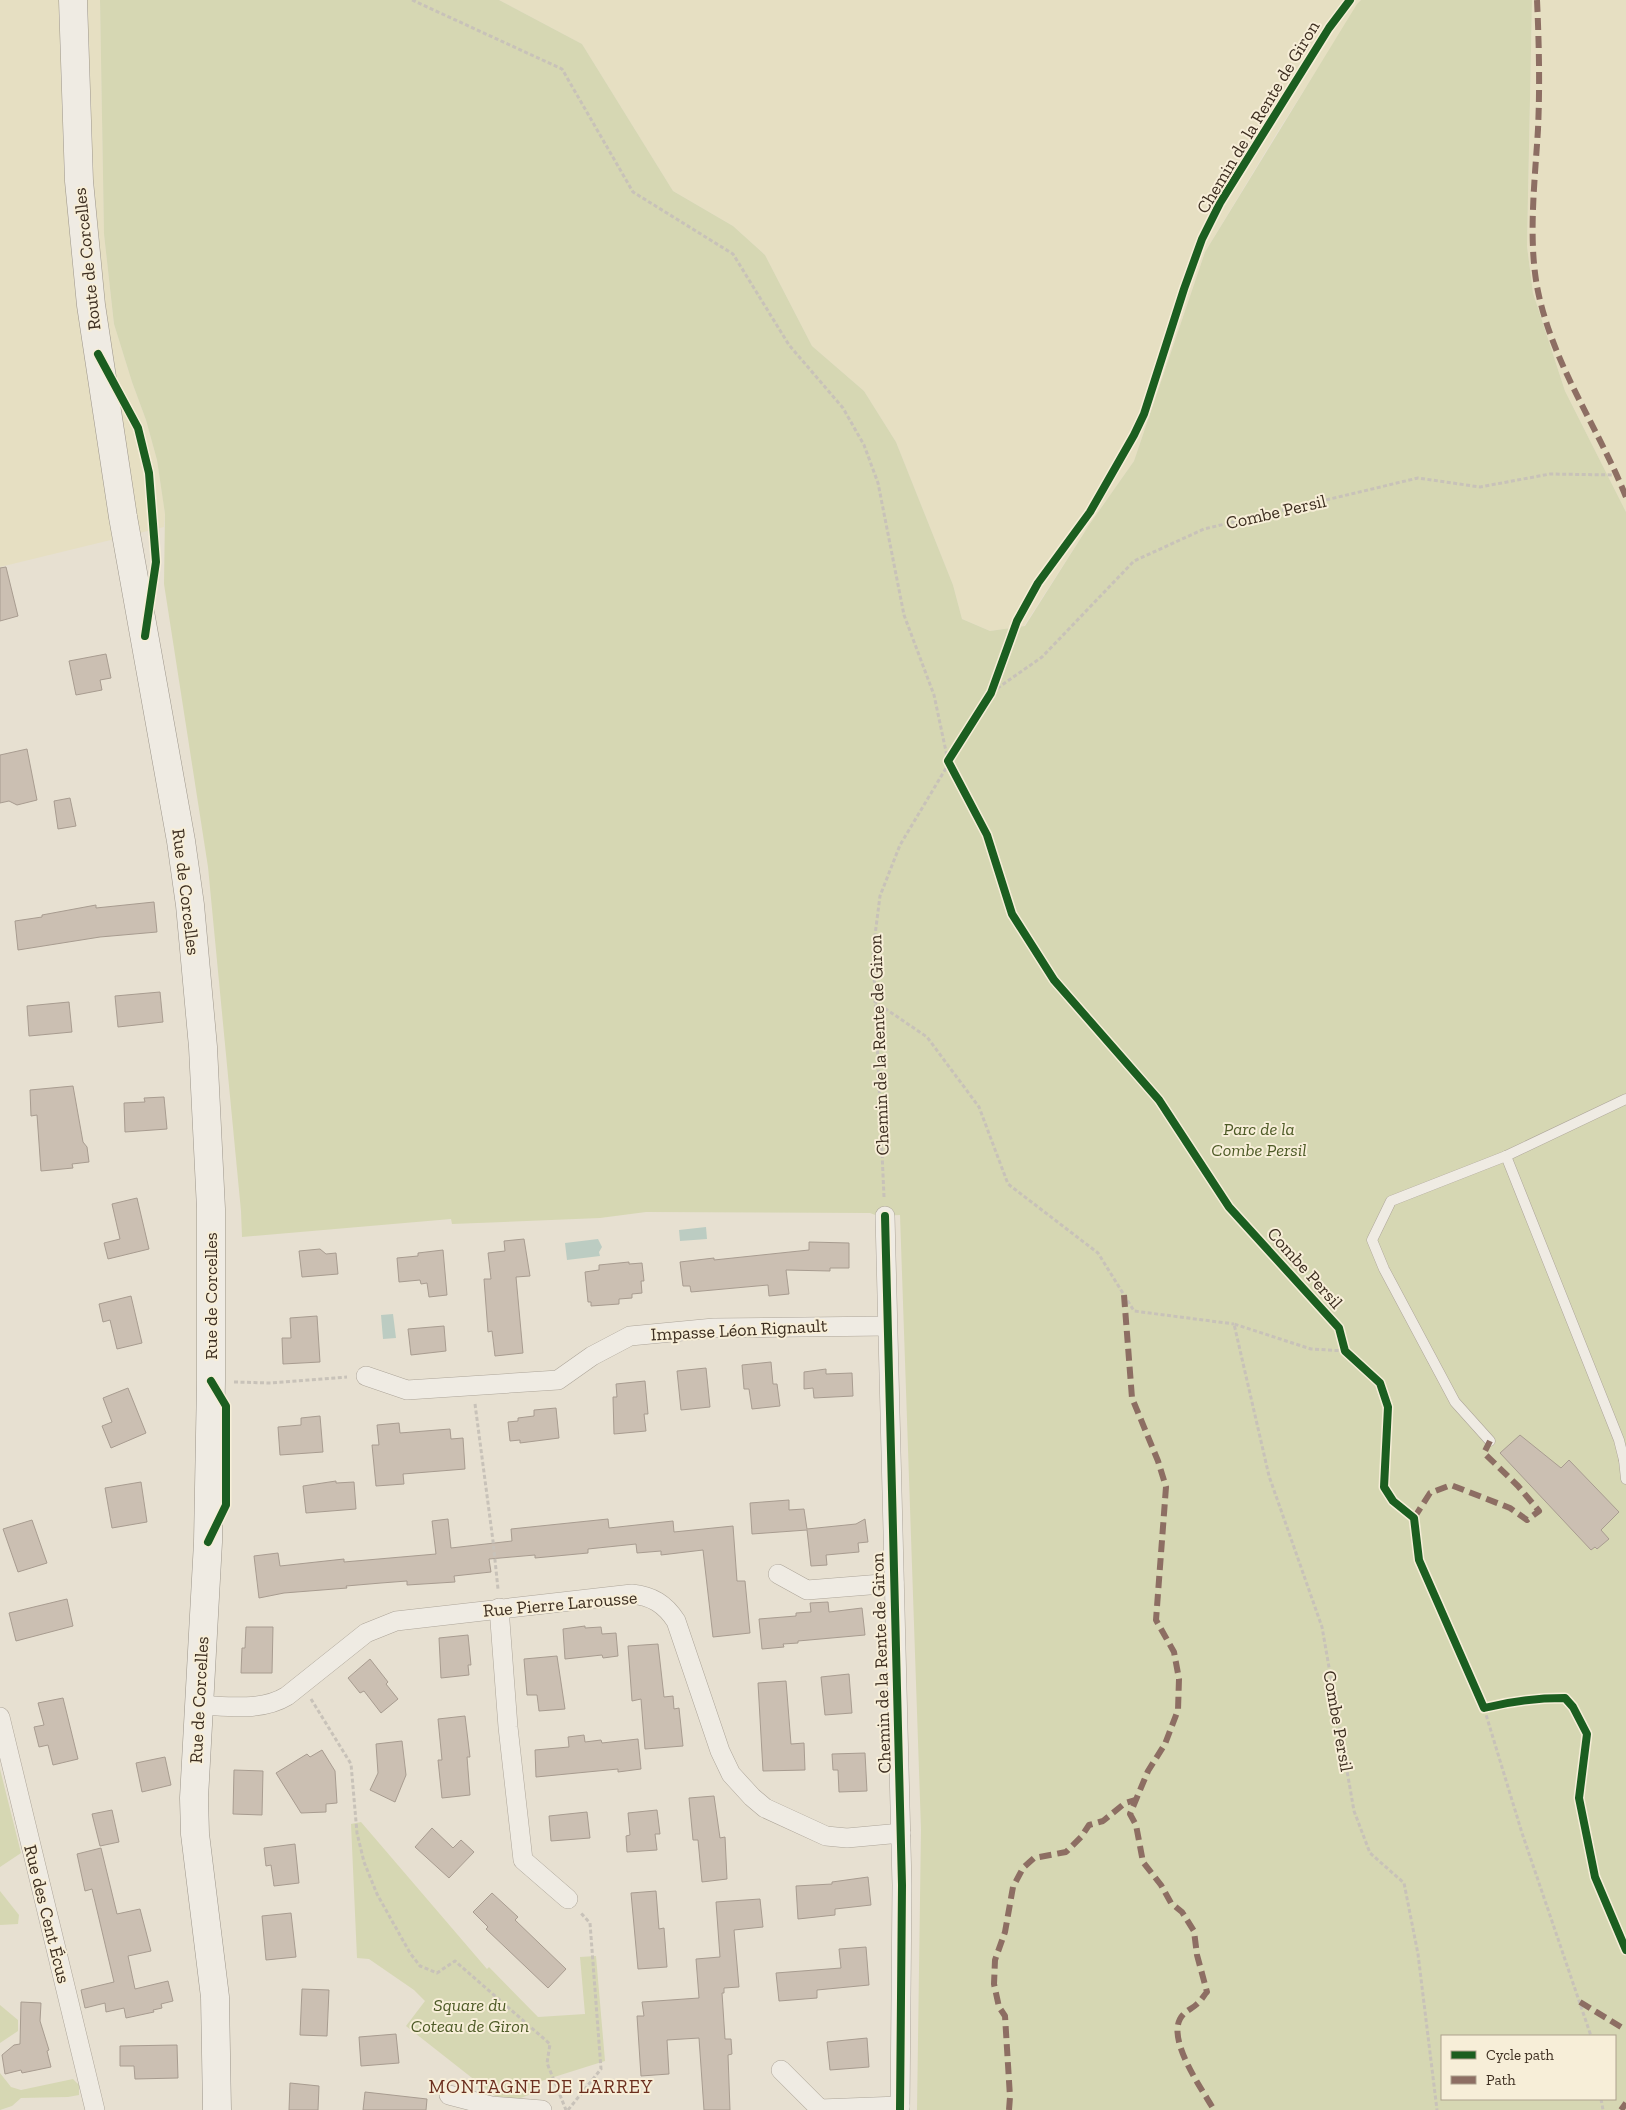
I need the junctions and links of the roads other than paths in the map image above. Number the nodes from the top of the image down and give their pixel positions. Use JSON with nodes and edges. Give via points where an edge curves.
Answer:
{"nodes":[{"id":1,"x":74,"y":0,"type":"edge"},
{"id":2,"x":123,"y":516,"type":"joint"},
{"id":3,"x":1626,"y":1099,"type":"edge"},
{"id":4,"x":1506,"y":1156,"type":"junction"},
{"id":5,"x":885,"y":1216,"type":"road end"},
{"id":6,"x":887,"y":1326,"type":"junction"},
{"id":7,"x":366,"y":1376,"type":"road end"},
{"id":8,"x":1490,"y":1440,"type":"dead end"},
{"id":9,"x":1625,"y":1460,"type":"edge"},
{"id":10,"x":1626,"y":1479,"type":"edge"},
{"id":11,"x":778,"y":1574,"type":"dead end"},
{"id":12,"x":894,"y":1583,"type":"junction"},
{"id":13,"x":499,"y":1608,"type":"junction"},
{"id":14,"x":198,"y":1705,"type":"junction"},
{"id":15,"x":0,"y":1717,"type":"edge"},
{"id":16,"x":901,"y":1833,"type":"junction"},
{"id":17,"x":568,"y":1899,"type":"road end"},
{"id":18,"x":781,"y":2070,"type":"dead end"},
{"id":19,"x":449,"y":2094,"type":"dead end"},
{"id":20,"x":900,"y":2108,"type":"edge"},
{"id":21,"x":95,"y":2110,"type":"edge"},
{"id":22,"x":216,"y":2110,"type":"edge"},
{"id":23,"x":542,"y":2110,"type":"edge"}],
"edges":[{"from":1,"to":2,"type":"main road","name":"Route de Corcelles","via":[[76,124],[86,264]]},
{"from":2,"to":14,"type":"main road","name":"Rue de Corcelles","via":[[191,914],[209,1127],[211,1381],[208,1542]]},
{"from":3,"to":4,"type":"lane"},
{"from":4,"to":8,"type":"lane","via":[[1391,1201],[1372,1240],[1384,1269],[1455,1402]]},
{"from":4,"to":9,"type":"lane"},
{"from":5,"to":6,"type":"street","name":"Chemin de la Rente de Giron"},
{"from":6,"to":7,"type":"street","name":"Impasse Léon Rignault","via":[[742,1327],[630,1336],[592,1356],[558,1380],[407,1390]]},
{"from":6,"to":12,"type":"street","name":"Chemin de la Rente de Giron"},
{"from":9,"to":10,"type":"lane"},
{"from":11,"to":12,"type":"street","name":"Chemin de la Rente de Giron","via":[[807,1590]]},
{"from":12,"to":16,"type":"street","name":"Chemin de la Rente de Giron"},
{"from":13,"to":14,"type":"street","name":"Rue Pierre Larousse","via":[[387,1623],[366,1633],[282,1700],[265,1705]]},
{"from":13,"to":16,"type":"street","name":"Rue Pierre Larousse","via":[[632,1594],[654,1599],[667,1609],[680,1628],[720,1751],[731,1774],[752,1797],[765,1808],[826,1836],[846,1838]]},
{"from":13,"to":17,"type":"street","via":[[523,1860]]},
{"from":14,"to":22,"type":"main road","name":"Rue de Corcelles","via":[[195,1834],[215,1997]]},
{"from":15,"to":21,"type":"street","name":"Rue des Cent Écus"},
{"from":16,"to":20,"type":"street","name":"Chemin de la Rente de Giron"},
{"from":18,"to":20,"type":"street","name":"Chemin de la Rente de Giron","via":[[820,2109]]},
{"from":19,"to":23,"type":"street","via":[[491,2106]]}]}
